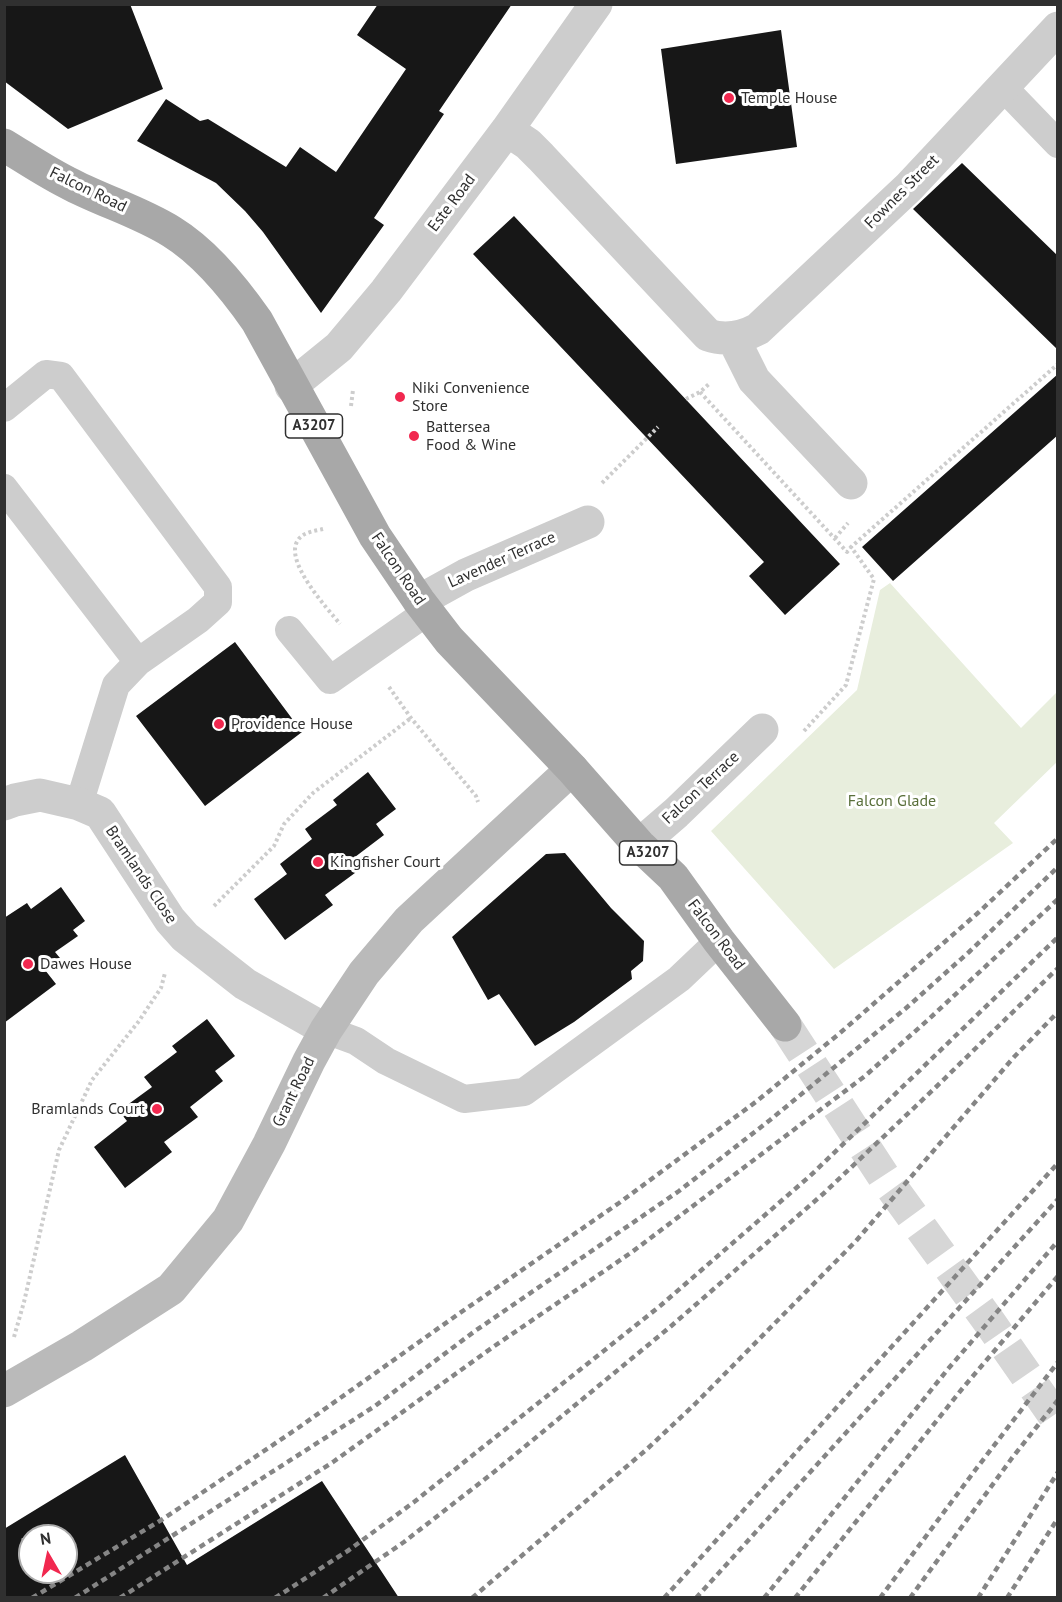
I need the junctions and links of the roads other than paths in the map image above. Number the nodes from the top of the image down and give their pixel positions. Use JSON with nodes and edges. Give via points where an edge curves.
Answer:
{"nodes":[{"id":1,"x":596,"y":4,"type":"edge"},
{"id":2,"x":1058,"y":28,"type":"edge"},
{"id":3,"x":1003,"y":87,"type":"junction"},
{"id":4,"x":507,"y":130,"type":"junction"},
{"id":5,"x":1058,"y":144,"type":"edge"},
{"id":6,"x":4,"y":146,"type":"edge"},
{"id":7,"x":733,"y":338,"type":"junction"},
{"id":8,"x":291,"y":386,"type":"junction"},
{"id":9,"x":4,"y":408,"type":"edge"},
{"id":10,"x":850,"y":483,"type":"dead end"},
{"id":11,"x":4,"y":488,"type":"edge"},
{"id":12,"x":588,"y":522,"type":"road end"},
{"id":13,"x":423,"y":607,"type":"junction"},
{"id":14,"x":289,"y":630,"type":"dead end"},
{"id":15,"x":138,"y":662,"type":"junction"},
{"id":16,"x":762,"y":730,"type":"road end"},
{"id":17,"x":572,"y":769,"type":"junction"},
{"id":18,"x":4,"y":804,"type":"edge"},
{"id":19,"x":80,"y":804,"type":"junction"},
{"id":20,"x":639,"y":845,"type":"junction"},
{"id":21,"x":719,"y":941,"type":"junction"},
{"id":22,"x":785,"y":1024,"type":"tunnel mouth"},
{"id":23,"x":326,"y":1029,"type":"junction"},
{"id":24,"x":4,"y":1391,"type":"edge"}],
"edges":[{"from":1,"to":4,"type":"street","name":"Este Road"},
{"from":2,"to":3,"type":"street","name":"Fownes Street"},
{"from":3,"to":5,"type":"lane"},
{"from":3,"to":7,"type":"street","name":"Fownes Street","via":[[909,187],[758,329]]},
{"from":4,"to":7,"type":"street","via":[[541,157],[708,335]]},
{"from":4,"to":8,"type":"street","name":"Este Road","via":[[379,299],[339,346]]},
{"from":6,"to":8,"type":"main road","name":"Falcon Road","number":"A3207","via":[[72,185],[173,233],[202,256],[240,296]]},
{"from":7,"to":10,"type":"street","via":[[754,380]]},
{"from":8,"to":13,"type":"main road","name":"Falcon Road","number":"A3207","via":[[375,536]]},
{"from":9,"to":15,"type":"lane","via":[[46,374],[61,376],[218,587],[218,602]]},
{"from":11,"to":15,"type":"lane"},
{"from":12,"to":13,"type":"street","name":"Lavender Terrace","via":[[466,575]]},
{"from":13,"to":14,"type":"lane","via":[[330,680]]},
{"from":13,"to":17,"type":"main road","name":"Falcon Road","number":"A3207","via":[[449,640]]},
{"from":15,"to":19,"type":"lane","via":[[116,685]]},
{"from":16,"to":20,"type":"street","name":"Falcon Terrace"},
{"from":17,"to":20,"type":"main road","name":"Falcon Road","number":"A3207"},
{"from":17,"to":23,"type":"street","name":"Grant Road","via":[[409,920],[364,973]]},
{"from":18,"to":19,"type":"street","name":"Bramlands Close","via":[[40,795]]},
{"from":19,"to":23,"type":"street","name":"Bramlands Close","via":[[100,813],[185,937],[244,984]]},
{"from":20,"to":21,"type":"main road","name":"Falcon Road","number":"A3207","via":[[673,877]]},
{"from":21,"to":22,"type":"main road","name":"Falcon Road","number":"A3207"},
{"from":21,"to":23,"type":"lane","via":[[679,979],[524,1092],[464,1099]]},
{"from":23,"to":24,"type":"street","name":"Grant Road","via":[[228,1220],[171,1289]]}]}
